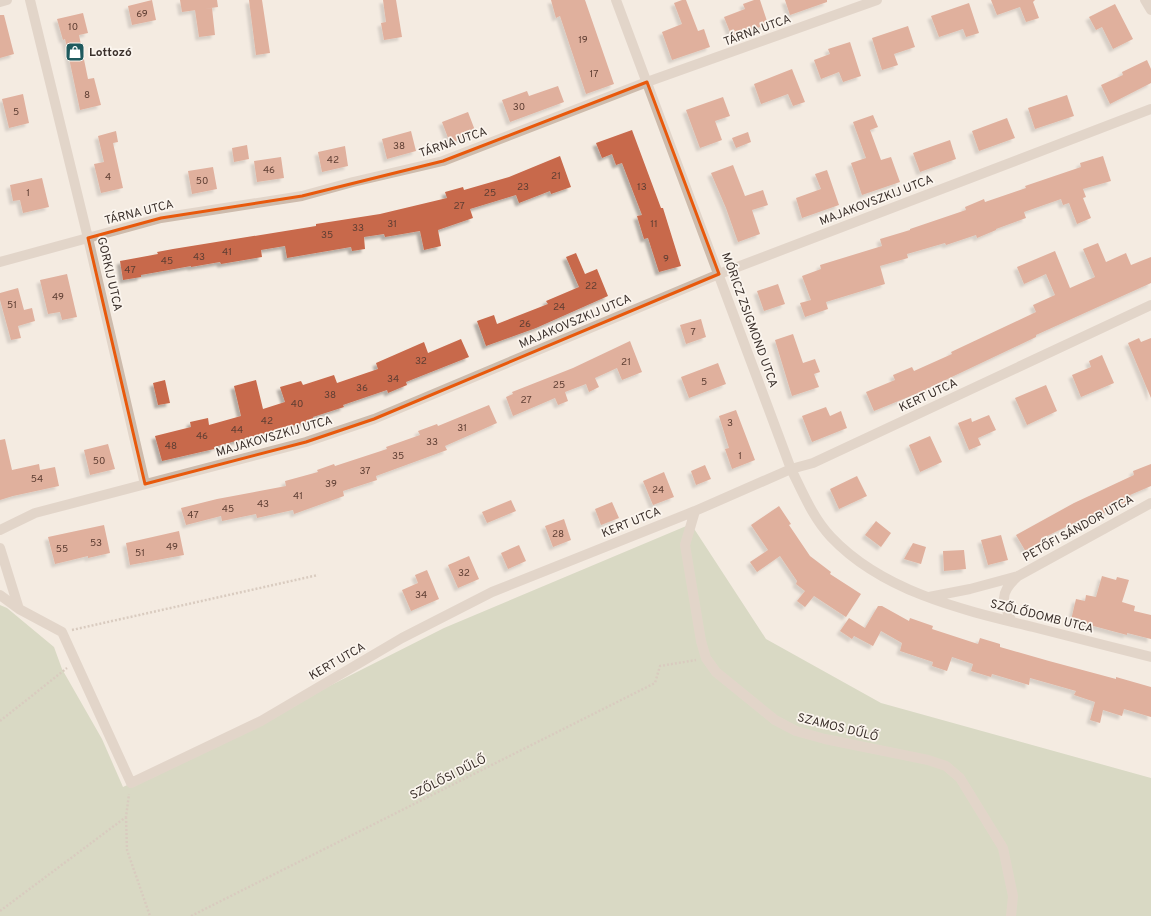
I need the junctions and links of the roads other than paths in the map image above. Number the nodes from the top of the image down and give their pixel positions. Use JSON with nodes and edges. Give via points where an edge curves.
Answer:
{"nodes":[{"id":1,"x":7,"y":0,"type":"edge"},
{"id":2,"x":30,"y":0,"type":"edge"},
{"id":3,"x":616,"y":0,"type":"edge"},
{"id":4,"x":877,"y":0,"type":"edge"},
{"id":5,"x":1145,"y":0,"type":"edge"},
{"id":6,"x":0,"y":2,"type":"edge"},
{"id":7,"x":1151,"y":10,"type":"edge"},
{"id":8,"x":647,"y":82,"type":"junction"},
{"id":9,"x":1151,"y":109,"type":"edge"},
{"id":10,"x":88,"y":238,"type":"junction"},
{"id":11,"x":0,"y":262,"type":"edge"},
{"id":12,"x":719,"y":274,"type":"junction"},
{"id":13,"x":1151,"y":305,"type":"edge"},
{"id":14,"x":791,"y":469,"type":"junction"},
{"id":15,"x":145,"y":484,"type":"junction"},
{"id":16,"x":1151,"y":503,"type":"edge"},
{"id":17,"x":695,"y":511,"type":"junction"},
{"id":18,"x":0,"y":530,"type":"edge"},
{"id":19,"x":0,"y":548,"type":"edge"},
{"id":20,"x":1018,"y":576,"type":"junction"},
{"id":21,"x":0,"y":596,"type":"edge"},
{"id":22,"x":927,"y":597,"type":"junction"},
{"id":23,"x":20,"y":609,"type":"junction"},
{"id":24,"x":1012,"y":622,"type":"junction"},
{"id":25,"x":1151,"y":657,"type":"edge"},
{"id":26,"x":1011,"y":916,"type":"edge"}],
"edges":[{"from":1,"to":6,"type":"street"},
{"from":2,"to":10,"type":"street","name":"GORKIJ UTCA"},
{"from":3,"to":8,"type":"street","name":"MÓRICZ ZSIGMOND UTCA"},
{"from":4,"to":8,"type":"street","name":"TÁRNA UTCA"},
{"from":5,"to":7,"type":"street"},
{"from":8,"to":10,"type":"street","name":"TÁRNA UTCA","via":[[443,161],[302,196],[161,218]]},
{"from":8,"to":12,"type":"street","name":"MÓRICZ ZSIGMOND UTCA"},
{"from":9,"to":12,"type":"street","name":"MAJAKOVSZKIJ UTCA"},
{"from":10,"to":11,"type":"street","name":"TÁRNA UTCA"},
{"from":10,"to":15,"type":"street","name":"GORKIJ UTCA"},
{"from":12,"to":14,"type":"street","name":"MÓRICZ ZSIGMOND UTCA"},
{"from":12,"to":15,"type":"street","name":"MAJAKOVSZKIJ UTCA","via":[[374,420],[306,442]]},
{"from":13,"to":14,"type":"street","name":"KERT UTCA","via":[[813,463]]},
{"from":14,"to":17,"type":"street","name":"KERT UTCA"},
{"from":14,"to":22,"type":"street","name":"MÓRICZ ZSIGMOND UTCA","via":[[815,517],[831,537],[852,556],[887,579]]},
{"from":15,"to":18,"type":"street","name":"MAJAKOVSZKIJ UTCA","via":[[35,513]]},
{"from":16,"to":20,"type":"street","name":"PETŐFI SÁNDOR UTCA"},
{"from":17,"to":23,"type":"street","name":"KERT UTCA","via":[[492,592],[402,638],[261,721],[131,783],[62,632]]},
{"from":17,"to":26,"type":"street","name":"SZAMOS DŰLŐ","via":[[685,545],[701,641],[706,658],[716,672],[775,720],[796,731],[928,760],[951,770],[960,778],[1003,848],[1014,896]]},
{"from":19,"to":23,"type":"street"},
{"from":20,"to":22,"type":"street","name":"PETŐFI SÁNDOR UTCA"},
{"from":20,"to":24,"type":"street","name":"PETŐFI SÁNDOR UTCA","via":[[1008,585],[1004,594],[1004,607]]},
{"from":21,"to":23,"type":"street"},
{"from":22,"to":24,"type":"street","name":"SZŐLŐDOMB UTCA","via":[[964,610]]},
{"from":24,"to":25,"type":"street","name":"SZŐLŐDOMB UTCA"}]}
